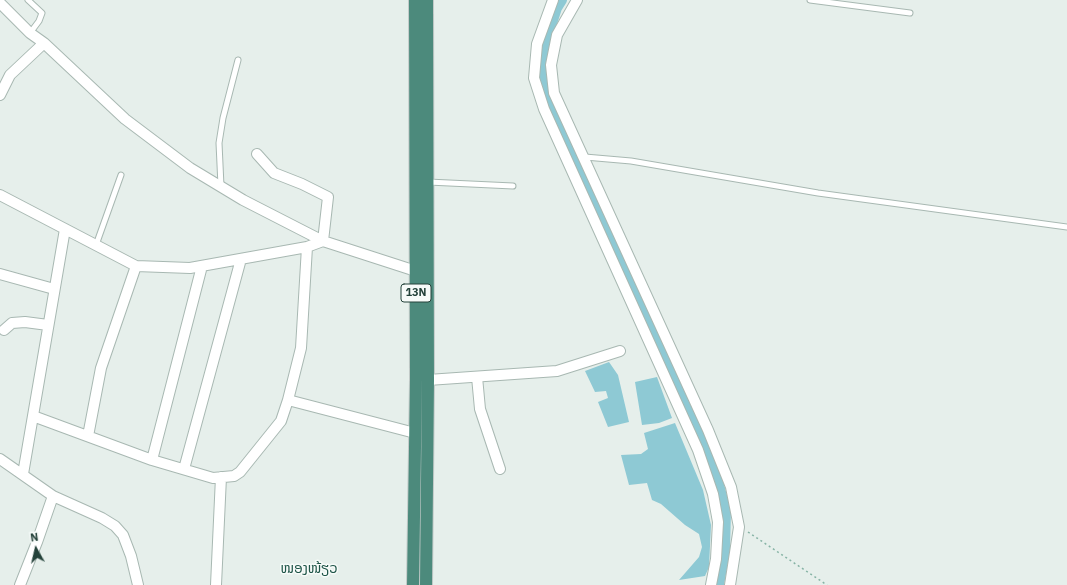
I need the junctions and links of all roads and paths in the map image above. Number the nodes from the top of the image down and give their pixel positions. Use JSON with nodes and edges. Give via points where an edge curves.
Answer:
{"nodes":[{"id":1,"x":28,"y":0,"type":"edge"},
{"id":2,"x":415,"y":0,"type":"edge"},
{"id":3,"x":427,"y":0,"type":"edge"},
{"id":4,"x":553,"y":0,"type":"edge"},
{"id":5,"x":577,"y":0,"type":"edge"},
{"id":6,"x":810,"y":0,"type":"edge"},
{"id":7,"x":0,"y":3,"type":"edge"},
{"id":8,"x":910,"y":12,"type":"dead end"},
{"id":9,"x":30,"y":33,"type":"junction"},
{"id":10,"x":44,"y":43,"type":"junction"},
{"id":11,"x":238,"y":60,"type":"dead end"},
{"id":12,"x":0,"y":95,"type":"edge"},
{"id":13,"x":256,"y":154,"type":"dead end"},
{"id":14,"x":584,"y":156,"type":"junction"},
{"id":15,"x":121,"y":175,"type":"dead end"},
{"id":16,"x":428,"y":182,"type":"junction"},
{"id":17,"x":513,"y":186,"type":"dead end"},
{"id":18,"x":221,"y":187,"type":"junction"},
{"id":19,"x":0,"y":195,"type":"edge"},
{"id":20,"x":1067,"y":228,"type":"edge"},
{"id":21,"x":65,"y":229,"type":"junction"},
{"id":22,"x":323,"y":241,"type":"junction"},
{"id":23,"x":96,"y":245,"type":"junction"},
{"id":24,"x":307,"y":247,"type":"junction"},
{"id":25,"x":241,"y":259,"type":"junction"},
{"id":26,"x":136,"y":266,"type":"junction"},
{"id":27,"x":202,"y":266,"type":"junction"},
{"id":28,"x":416,"y":271,"type":"junction"},
{"id":29,"x":0,"y":274,"type":"edge"},
{"id":30,"x":427,"y":275,"type":"junction"},
{"id":31,"x":54,"y":289,"type":"junction"},
{"id":32,"x":48,"y":325,"type":"junction"},
{"id":33,"x":4,"y":330,"type":"dead end"},
{"id":34,"x":620,"y":351,"type":"dead end"},
{"id":35,"x":477,"y":378,"type":"junction"},
{"id":36,"x":428,"y":380,"type":"junction"},
{"id":37,"x":288,"y":400,"type":"junction"},
{"id":38,"x":33,"y":416,"type":"junction"},
{"id":39,"x":415,"y":433,"type":"junction"},
{"id":40,"x":88,"y":436,"type":"junction"},
{"id":41,"x":0,"y":459,"type":"edge"},
{"id":42,"x":152,"y":460,"type":"junction"},
{"id":43,"x":184,"y":469,"type":"junction"},
{"id":44,"x":500,"y":469,"type":"dead end"},
{"id":45,"x":23,"y":474,"type":"junction"},
{"id":46,"x":221,"y":477,"type":"junction"},
{"id":47,"x":53,"y":496,"type":"junction"},
{"id":48,"x":739,"y":527,"type":"junction"},
{"id":49,"x":20,"y":585,"type":"edge"},
{"id":50,"x":138,"y":585,"type":"edge"},
{"id":51,"x":216,"y":585,"type":"edge"},
{"id":52,"x":413,"y":585,"type":"edge"},
{"id":53,"x":426,"y":585,"type":"edge"},
{"id":54,"x":711,"y":585,"type":"edge"},
{"id":55,"x":730,"y":585,"type":"edge"},
{"id":56,"x":827,"y":585,"type":"edge"}],
"edges":[{"from":1,"to":9,"type":"lane","via":[[42,13]]},
{"from":2,"to":28,"type":"highway","number":"13N"},
{"from":3,"to":16,"type":"highway","number":"13N"},
{"from":4,"to":54,"type":"street","via":[[537,44],[534,78],[544,109],[698,450],[714,494],[718,522],[716,559]]},
{"from":5,"to":14,"type":"street","via":[[557,35],[551,64],[554,93]]},
{"from":6,"to":8,"type":"lane"},
{"from":7,"to":9,"type":"street"},
{"from":9,"to":10,"type":"street"},
{"from":10,"to":12,"type":"street","via":[[10,75]]},
{"from":10,"to":18,"type":"street","via":[[125,119],[190,168]]},
{"from":11,"to":18,"type":"lane","via":[[219,143]]},
{"from":13,"to":22,"type":"street","via":[[274,173],[328,197]]},
{"from":14,"to":20,"type":"lane","via":[[631,161],[818,193]]},
{"from":14,"to":48,"type":"street","via":[[708,430],[731,487]]},
{"from":15,"to":23,"type":"lane"},
{"from":16,"to":17,"type":"lane"},
{"from":16,"to":30,"type":"highway","number":"13N"},
{"from":18,"to":22,"type":"street"},
{"from":19,"to":21,"type":"street"},
{"from":21,"to":23,"type":"street"},
{"from":21,"to":31,"type":"street"},
{"from":22,"to":24,"type":"street"},
{"from":22,"to":28,"type":"street"},
{"from":23,"to":26,"type":"street"},
{"from":24,"to":25,"type":"street"},
{"from":24,"to":37,"type":"street","via":[[300,348]]},
{"from":25,"to":27,"type":"street"},
{"from":25,"to":43,"type":"street"},
{"from":26,"to":27,"type":"street"},
{"from":26,"to":40,"type":"street","via":[[101,368]]},
{"from":27,"to":42,"type":"street"},
{"from":28,"to":30,"type":"street"},
{"from":28,"to":39,"type":"highway","number":"13N"},
{"from":29,"to":31,"type":"street"},
{"from":30,"to":36,"type":"highway","number":"13N"},
{"from":31,"to":32,"type":"street"},
{"from":32,"to":33,"type":"street","via":[[12,323]]},
{"from":32,"to":38,"type":"street"},
{"from":34,"to":35,"type":"street","via":[[557,371]]},
{"from":35,"to":36,"type":"street"},
{"from":35,"to":44,"type":"street","via":[[480,409]]},
{"from":36,"to":53,"type":"highway","number":"13N"},
{"from":37,"to":39,"type":"street"},
{"from":37,"to":46,"type":"street","via":[[281,421],[240,472],[234,476]]},
{"from":38,"to":40,"type":"street"},
{"from":38,"to":45,"type":"street"},
{"from":39,"to":52,"type":"highway","number":"13N"},
{"from":40,"to":42,"type":"street"},
{"from":41,"to":45,"type":"street"},
{"from":42,"to":43,"type":"street"},
{"from":43,"to":46,"type":"street","via":[[212,478]]},
{"from":45,"to":47,"type":"street"},
{"from":46,"to":51,"type":"street"},
{"from":47,"to":49,"type":"street"},
{"from":47,"to":50,"type":"street","via":[[115,526],[123,535]]},
{"from":48,"to":55,"type":"street"},
{"from":48,"to":56,"type":"path"}]}
